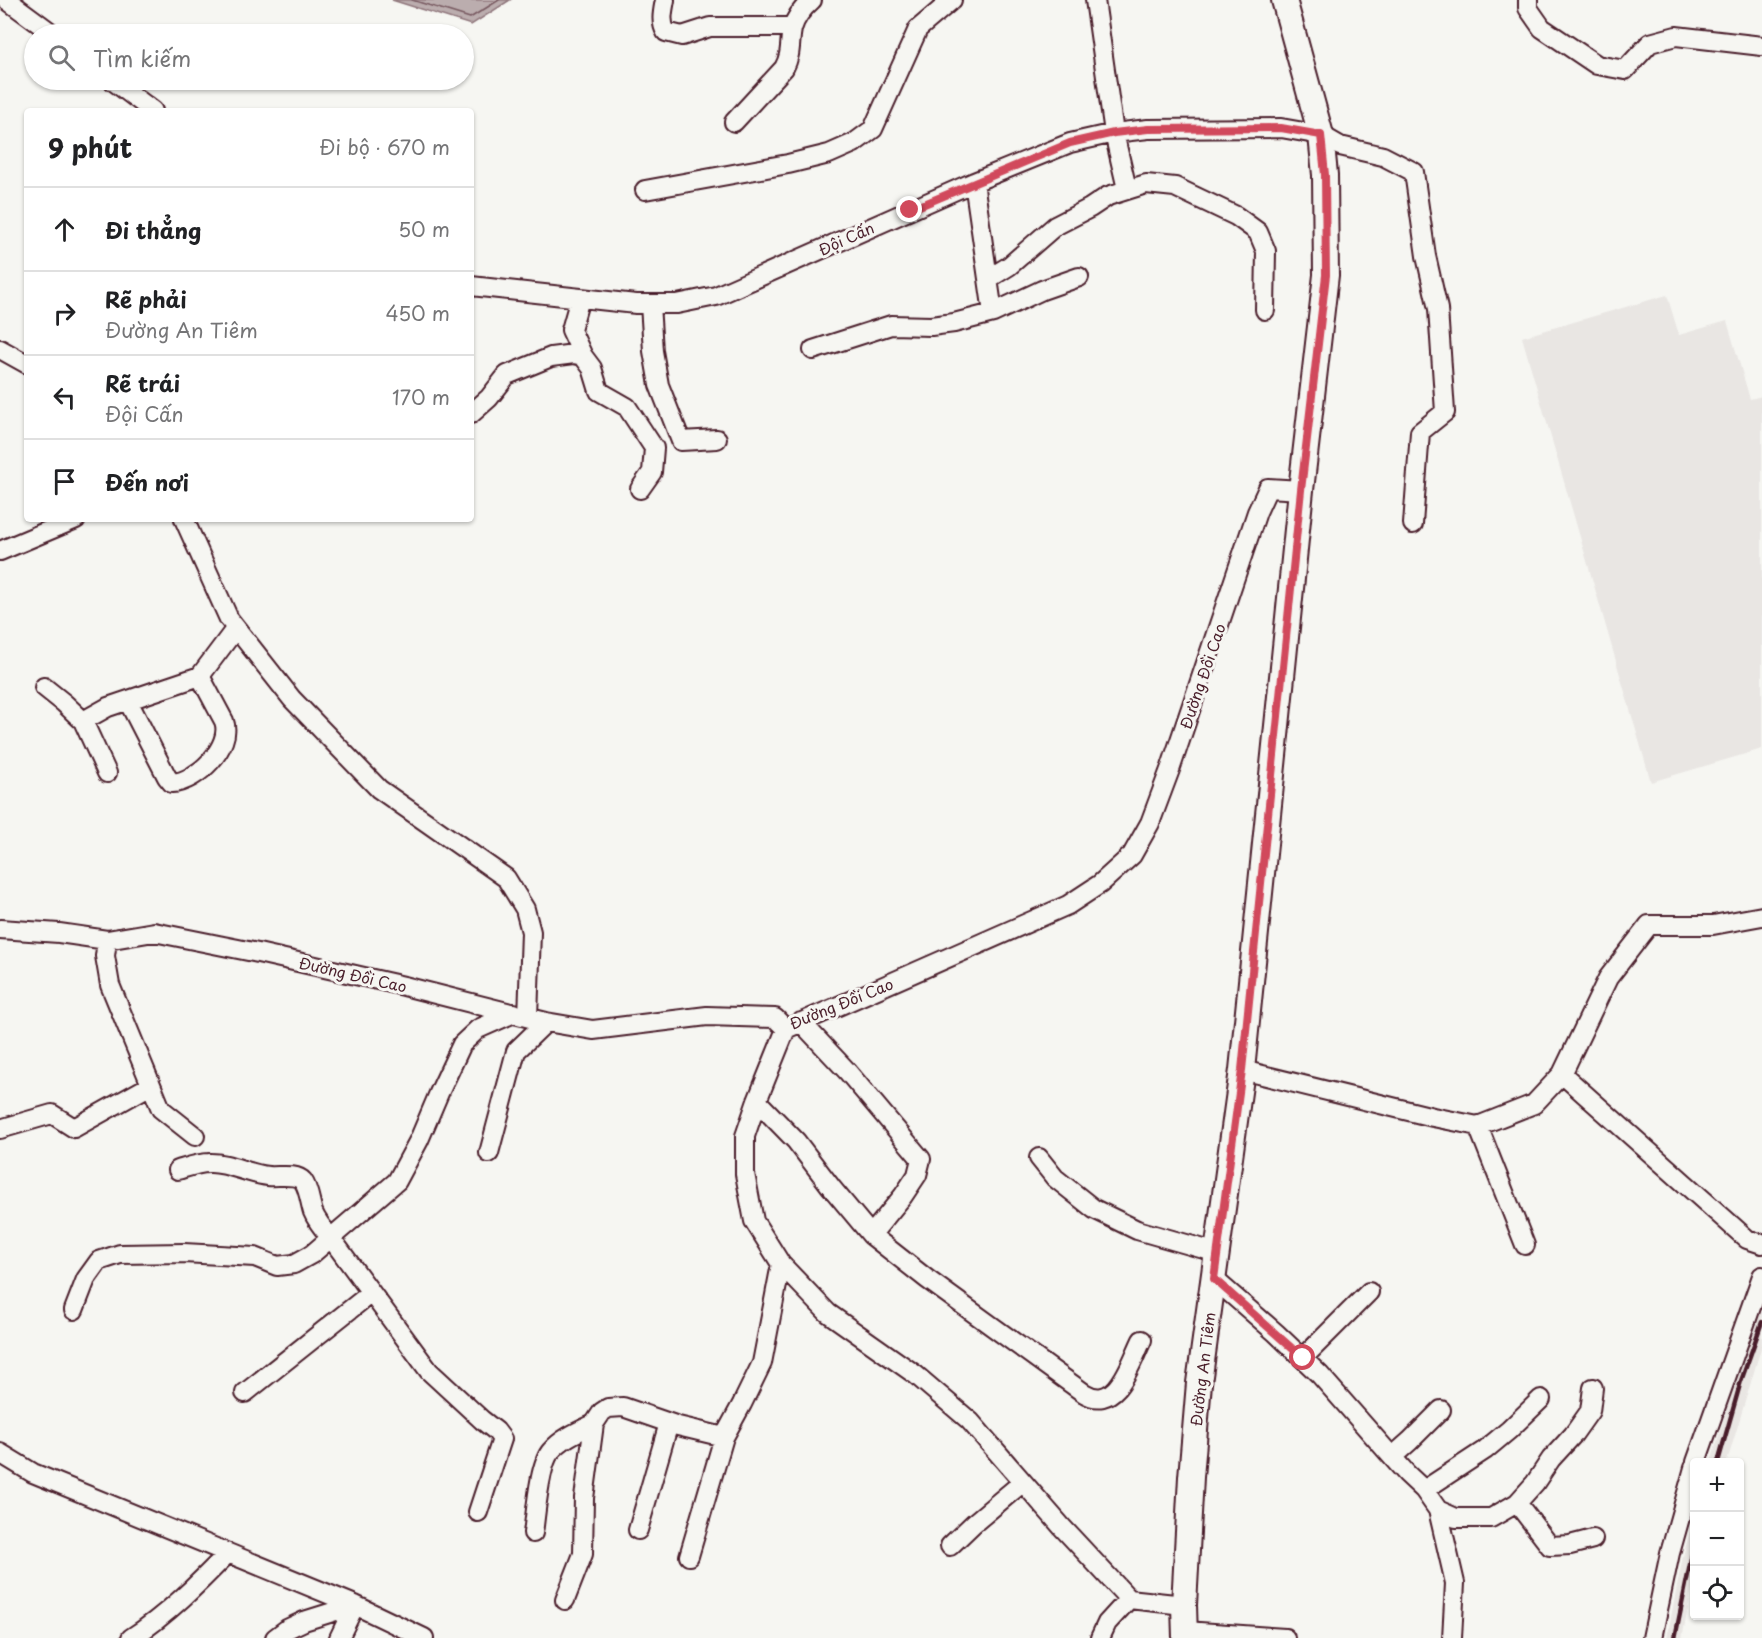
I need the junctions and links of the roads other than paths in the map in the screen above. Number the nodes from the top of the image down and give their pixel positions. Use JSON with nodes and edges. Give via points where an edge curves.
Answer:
{"nodes":[{"id":1,"x":7,"y":0,"type":"edge"},
{"id":2,"x":664,"y":0,"type":"edge"},
{"id":3,"x":812,"y":0,"type":"edge"},
{"id":4,"x":952,"y":0,"type":"edge"},
{"id":5,"x":1095,"y":0,"type":"edge"},
{"id":6,"x":1284,"y":0,"type":"edge"},
{"id":7,"x":1528,"y":0,"type":"edge"},
{"id":8,"x":39,"y":24,"type":"edge"},
{"id":9,"x":792,"y":27,"type":"junction"},
{"id":10,"x":1762,"y":46,"type":"edge"},
{"id":11,"x":125,"y":90,"type":"edge"},
{"id":12,"x":149,"y":108,"type":"edge"},
{"id":13,"x":734,"y":122,"type":"dead end"},
{"id":14,"x":1114,"y":133,"type":"junction"},
{"id":15,"x":1321,"y":135,"type":"junction"},
{"id":16,"x":974,"y":182,"type":"junction"},
{"id":17,"x":1127,"y":189,"type":"junction"},
{"id":18,"x":645,"y":190,"type":"dead end"},
{"id":19,"x":1078,"y":277,"type":"dead end"},
{"id":20,"x":988,"y":279,"type":"junction"},
{"id":21,"x":474,"y":286,"type":"edge"},
{"id":22,"x":580,"y":298,"type":"junction"},
{"id":23,"x":650,"y":304,"type":"junction"},
{"id":24,"x":1265,"y":310,"type":"dead end"},
{"id":25,"x":993,"y":313,"type":"junction"},
{"id":26,"x":0,"y":350,"type":"edge"},
{"id":27,"x":813,"y":350,"type":"dead end"},
{"id":28,"x":583,"y":356,"type":"junction"},
{"id":29,"x":24,"y":362,"type":"edge"},
{"id":30,"x":474,"y":411,"type":"edge"},
{"id":31,"x":717,"y":439,"type":"dead end"},
{"id":32,"x":640,"y":489,"type":"dead end"},
{"id":33,"x":1301,"y":490,"type":"junction"},
{"id":34,"x":69,"y":522,"type":"edge"},
{"id":35,"x":185,"y":522,"type":"edge"},
{"id":36,"x":1413,"y":524,"type":"dead end"},
{"id":37,"x":0,"y":551,"type":"edge"},
{"id":38,"x":236,"y":628,"type":"junction"},
{"id":39,"x":200,"y":676,"type":"junction"},
{"id":40,"x":44,"y":687,"type":"dead end"},
{"id":41,"x":128,"y":701,"type":"junction"},
{"id":42,"x":83,"y":721,"type":"junction"},
{"id":43,"x":107,"y":773,"type":"dead end"},
{"id":44,"x":1762,"y":916,"type":"edge"},
{"id":45,"x":0,"y":929,"type":"edge"},
{"id":46,"x":107,"y":940,"type":"junction"},
{"id":47,"x":521,"y":1015,"type":"junction"},
{"id":48,"x":546,"y":1022,"type":"junction"},
{"id":49,"x":794,"y":1025,"type":"junction"},
{"id":50,"x":1242,"y":1070,"type":"junction"},
{"id":51,"x":1562,"y":1074,"type":"junction"},
{"id":52,"x":151,"y":1085,"type":"junction"},
{"id":53,"x":757,"y":1101,"type":"junction"},
{"id":54,"x":1478,"y":1126,"type":"junction"},
{"id":55,"x":0,"y":1129,"type":"edge"},
{"id":56,"x":195,"y":1136,"type":"dead end"},
{"id":57,"x":489,"y":1153,"type":"dead end"},
{"id":58,"x":1039,"y":1158,"type":"dead end"},
{"id":59,"x":178,"y":1170,"type":"dead end"},
{"id":60,"x":871,"y":1235,"type":"junction"},
{"id":61,"x":331,"y":1238,"type":"junction"},
{"id":62,"x":1762,"y":1244,"type":"edge"},
{"id":63,"x":1525,"y":1245,"type":"dead end"},
{"id":64,"x":1218,"y":1252,"type":"junction"},
{"id":65,"x":781,"y":1264,"type":"junction"},
{"id":66,"x":1762,"y":1276,"type":"edge"},
{"id":67,"x":1214,"y":1279,"type":"junction"},
{"id":68,"x":372,"y":1293,"type":"junction"},
{"id":69,"x":1369,"y":1293,"type":"dead end"},
{"id":70,"x":74,"y":1310,"type":"dead end"},
{"id":71,"x":1142,"y":1340,"type":"dead end"},
{"id":72,"x":1303,"y":1358,"type":"junction"},
{"id":73,"x":1593,"y":1388,"type":"dead end"},
{"id":74,"x":245,"y":1393,"type":"dead end"},
{"id":75,"x":1541,"y":1399,"type":"dead end"},
{"id":76,"x":1442,"y":1410,"type":"dead end"},
{"id":77,"x":669,"y":1423,"type":"junction"},
{"id":78,"x":594,"y":1424,"type":"junction"},
{"id":79,"x":724,"y":1437,"type":"junction"},
{"id":80,"x":0,"y":1454,"type":"edge"},
{"id":81,"x":1392,"y":1456,"type":"junction"},
{"id":82,"x":1697,"y":1458,"type":"edge"},
{"id":83,"x":1023,"y":1482,"type":"junction"},
{"id":84,"x":1690,"y":1484,"type":"edge"},
{"id":85,"x":1424,"y":1490,"type":"junction"},
{"id":86,"x":1517,"y":1503,"type":"junction"},
{"id":87,"x":1438,"y":1510,"type":"junction"},
{"id":88,"x":478,"y":1512,"type":"dead end"},
{"id":89,"x":638,"y":1530,"type":"dead end"},
{"id":90,"x":533,"y":1533,"type":"dead end"},
{"id":91,"x":1593,"y":1539,"type":"dead end"},
{"id":92,"x":950,"y":1546,"type":"dead end"},
{"id":93,"x":228,"y":1553,"type":"junction"},
{"id":94,"x":689,"y":1556,"type":"dead end"},
{"id":95,"x":1129,"y":1599,"type":"junction"},
{"id":96,"x":565,"y":1600,"type":"dead end"},
{"id":97,"x":355,"y":1605,"type":"junction"},
{"id":98,"x":1184,"y":1605,"type":"junction"},
{"id":99,"x":1185,"y":1634,"type":"edge"},
{"id":100,"x":130,"y":1638,"type":"edge"},
{"id":101,"x":275,"y":1638,"type":"edge"},
{"id":102,"x":339,"y":1638,"type":"edge"},
{"id":103,"x":424,"y":1638,"type":"edge"},
{"id":104,"x":1100,"y":1638,"type":"edge"},
{"id":105,"x":1285,"y":1638,"type":"edge"},
{"id":106,"x":1452,"y":1638,"type":"edge"},
{"id":107,"x":1652,"y":1638,"type":"edge"}],
"edges":[{"from":1,"to":8,"type":"street"},
{"from":2,"to":9,"type":"street","via":[[663,26],[666,32],[682,36],[710,27]]},
{"from":3,"to":9,"type":"street"},
{"from":4,"to":18,"type":"street","via":[[918,29],[873,129],[854,143],[788,164]]},
{"from":5,"to":14,"type":"street"},
{"from":6,"to":15,"type":"main road","name":"Đường An Tiêm"},
{"from":7,"to":10,"type":"street","via":[[1528,9],[1542,28],[1597,65],[1625,70],[1650,43],[1676,36]]},
{"from":9,"to":13,"type":"street","via":[[790,57],[784,68]]},
{"from":11,"to":12,"type":"street"},
{"from":14,"to":15,"type":"street","name":"Đội Cấn","via":[[1281,128]]},
{"from":14,"to":16,"type":"street","name":"Đội Cấn","via":[[1070,143]]},
{"from":14,"to":17,"type":"street"},
{"from":15,"to":33,"type":"main road","name":"Đường An Tiêm","via":[[1326,275]]},
{"from":15,"to":36,"type":"street","name":"Đội Cấn","via":[[1340,146],[1383,156],[1414,172],[1438,309],[1445,412],[1420,432]]},
{"from":16,"to":20,"type":"street"},
{"from":16,"to":23,"type":"street","name":"Đội Cấn","via":[[716,296],[677,304]]},
{"from":17,"to":20,"type":"street","via":[[1055,226]]},
{"from":17,"to":24,"type":"street","via":[[1146,184],[1175,188],[1236,216],[1258,232],[1266,251]]},
{"from":19,"to":25,"type":"street"},
{"from":20,"to":25,"type":"street"},
{"from":21,"to":22,"type":"street","name":"Đội Cấn"},
{"from":22,"to":23,"type":"street","name":"Đội Cấn"},
{"from":22,"to":28,"type":"street","via":[[571,330]]},
{"from":23,"to":31,"type":"street","via":[[659,385],[681,441]]},
{"from":25,"to":27,"type":"street","via":[[931,326],[891,324]]},
{"from":26,"to":29,"type":"street"},
{"from":28,"to":30,"type":"street","via":[[551,357],[507,375]]},
{"from":28,"to":32,"type":"street","via":[[592,368],[599,390],[627,407],[654,448],[652,472]]},
{"from":33,"to":49,"type":"street","name":"Đường Đồi Cao","via":[[1268,488],[1171,767],[1150,823],[1132,855],[1100,884],[1068,904]]},
{"from":33,"to":50,"type":"main road","name":"Đường An Tiêm"},
{"from":34,"to":37,"type":"street"},
{"from":35,"to":38,"type":"street"},
{"from":38,"to":39,"type":"street"},
{"from":38,"to":47,"type":"street","via":[[292,699],[379,789],[506,878],[525,909],[531,932]]},
{"from":39,"to":41,"type":"street"},
{"from":39,"to":41,"type":"street","via":[[224,721],[225,736],[206,765],[178,782],[172,783],[167,777]]},
{"from":40,"to":42,"type":"street"},
{"from":41,"to":42,"type":"street"},
{"from":42,"to":43,"type":"street"},
{"from":44,"to":51,"type":"street","via":[[1713,925],[1648,925],[1608,978]]},
{"from":45,"to":46,"type":"street","name":"Đường Đồi Cao"},
{"from":46,"to":47,"type":"street","name":"Đường Đồi Cao","via":[[154,932]]},
{"from":46,"to":52,"type":"street","via":[[105,956],[110,985]]},
{"from":47,"to":48,"type":"street","name":"Đường Đồi Cao"},
{"from":47,"to":61,"type":"street","via":[[478,1029],[462,1044],[398,1181]]},
{"from":48,"to":49,"type":"street","name":"Đường Đồi Cao","via":[[593,1030],[707,1016],[775,1018]]},
{"from":48,"to":57,"type":"street","via":[[516,1051]]},
{"from":49,"to":53,"type":"street"},
{"from":49,"to":60,"type":"street","via":[[847,1071],[921,1159],[917,1175]]},
{"from":50,"to":54,"type":"street"},
{"from":50,"to":64,"type":"main road","name":"Đường An Tiêm"},
{"from":51,"to":54,"type":"street","via":[[1533,1104]]},
{"from":51,"to":62,"type":"street","via":[[1747,1239]]},
{"from":52,"to":55,"type":"street","via":[[74,1128],[52,1114]]},
{"from":52,"to":56,"type":"street","via":[[161,1109]]},
{"from":53,"to":60,"type":"street","via":[[796,1141]]},
{"from":53,"to":65,"type":"street","via":[[745,1136],[745,1173],[754,1221]]},
{"from":54,"to":63,"type":"street"},
{"from":58,"to":64,"type":"street","via":[[1055,1178],[1094,1209],[1137,1230]]},
{"from":59,"to":61,"type":"street","via":[[222,1164],[247,1173],[301,1179],[314,1215]]},
{"from":60,"to":71,"type":"street","via":[[1090,1397],[1103,1398],[1116,1389]]},
{"from":61,"to":68,"type":"street"},
{"from":61,"to":70,"type":"street","via":[[294,1264],[277,1266],[255,1257],[166,1252],[120,1254],[99,1261],[86,1279]]},
{"from":64,"to":67,"type":"main road","name":"Đường An Tiêm"},
{"from":65,"to":79,"type":"street","via":[[762,1363]]},
{"from":65,"to":83,"type":"street","via":[[828,1313],[916,1375],[970,1421]]},
{"from":66,"to":82,"type":"street"},
{"from":67,"to":72,"type":"street"},
{"from":67,"to":98,"type":"main road","name":"Đường An Tiêm","via":[[1198,1383]]},
{"from":68,"to":74,"type":"street"},
{"from":68,"to":88,"type":"street","via":[[429,1371],[502,1439]]},
{"from":69,"to":72,"type":"street"},
{"from":72,"to":81,"type":"street"},
{"from":73,"to":86,"type":"street","via":[[1590,1411]]},
{"from":75,"to":85,"type":"street","via":[[1485,1449]]},
{"from":76,"to":81,"type":"street"},
{"from":77,"to":78,"type":"street","via":[[615,1407],[602,1412]]},
{"from":77,"to":79,"type":"street"},
{"from":77,"to":89,"type":"street"},
{"from":78,"to":90,"type":"street","via":[[550,1451],[542,1470]]},
{"from":78,"to":96,"type":"street","via":[[584,1498],[583,1554]]},
{"from":79,"to":94,"type":"street"},
{"from":80,"to":93,"type":"street","via":[[33,1473]]},
{"from":81,"to":85,"type":"street"},
{"from":83,"to":92,"type":"street"},
{"from":83,"to":95,"type":"street"},
{"from":84,"to":107,"type":"street"},
{"from":85,"to":87,"type":"street"},
{"from":86,"to":87,"type":"street","via":[[1491,1518],[1456,1518]]},
{"from":86,"to":91,"type":"street","via":[[1550,1546]]},
{"from":87,"to":106,"type":"street","via":[[1455,1583]]},
{"from":93,"to":97,"type":"street"},
{"from":93,"to":100,"type":"street"},
{"from":95,"to":98,"type":"street"},
{"from":95,"to":104,"type":"street","via":[[1107,1623]]},
{"from":97,"to":101,"type":"street","via":[[304,1621]]},
{"from":97,"to":102,"type":"street"},
{"from":97,"to":103,"type":"street"},
{"from":98,"to":99,"type":"main road","name":"Đường An Tiêm"},
{"from":99,"to":105,"type":"street"}]}
